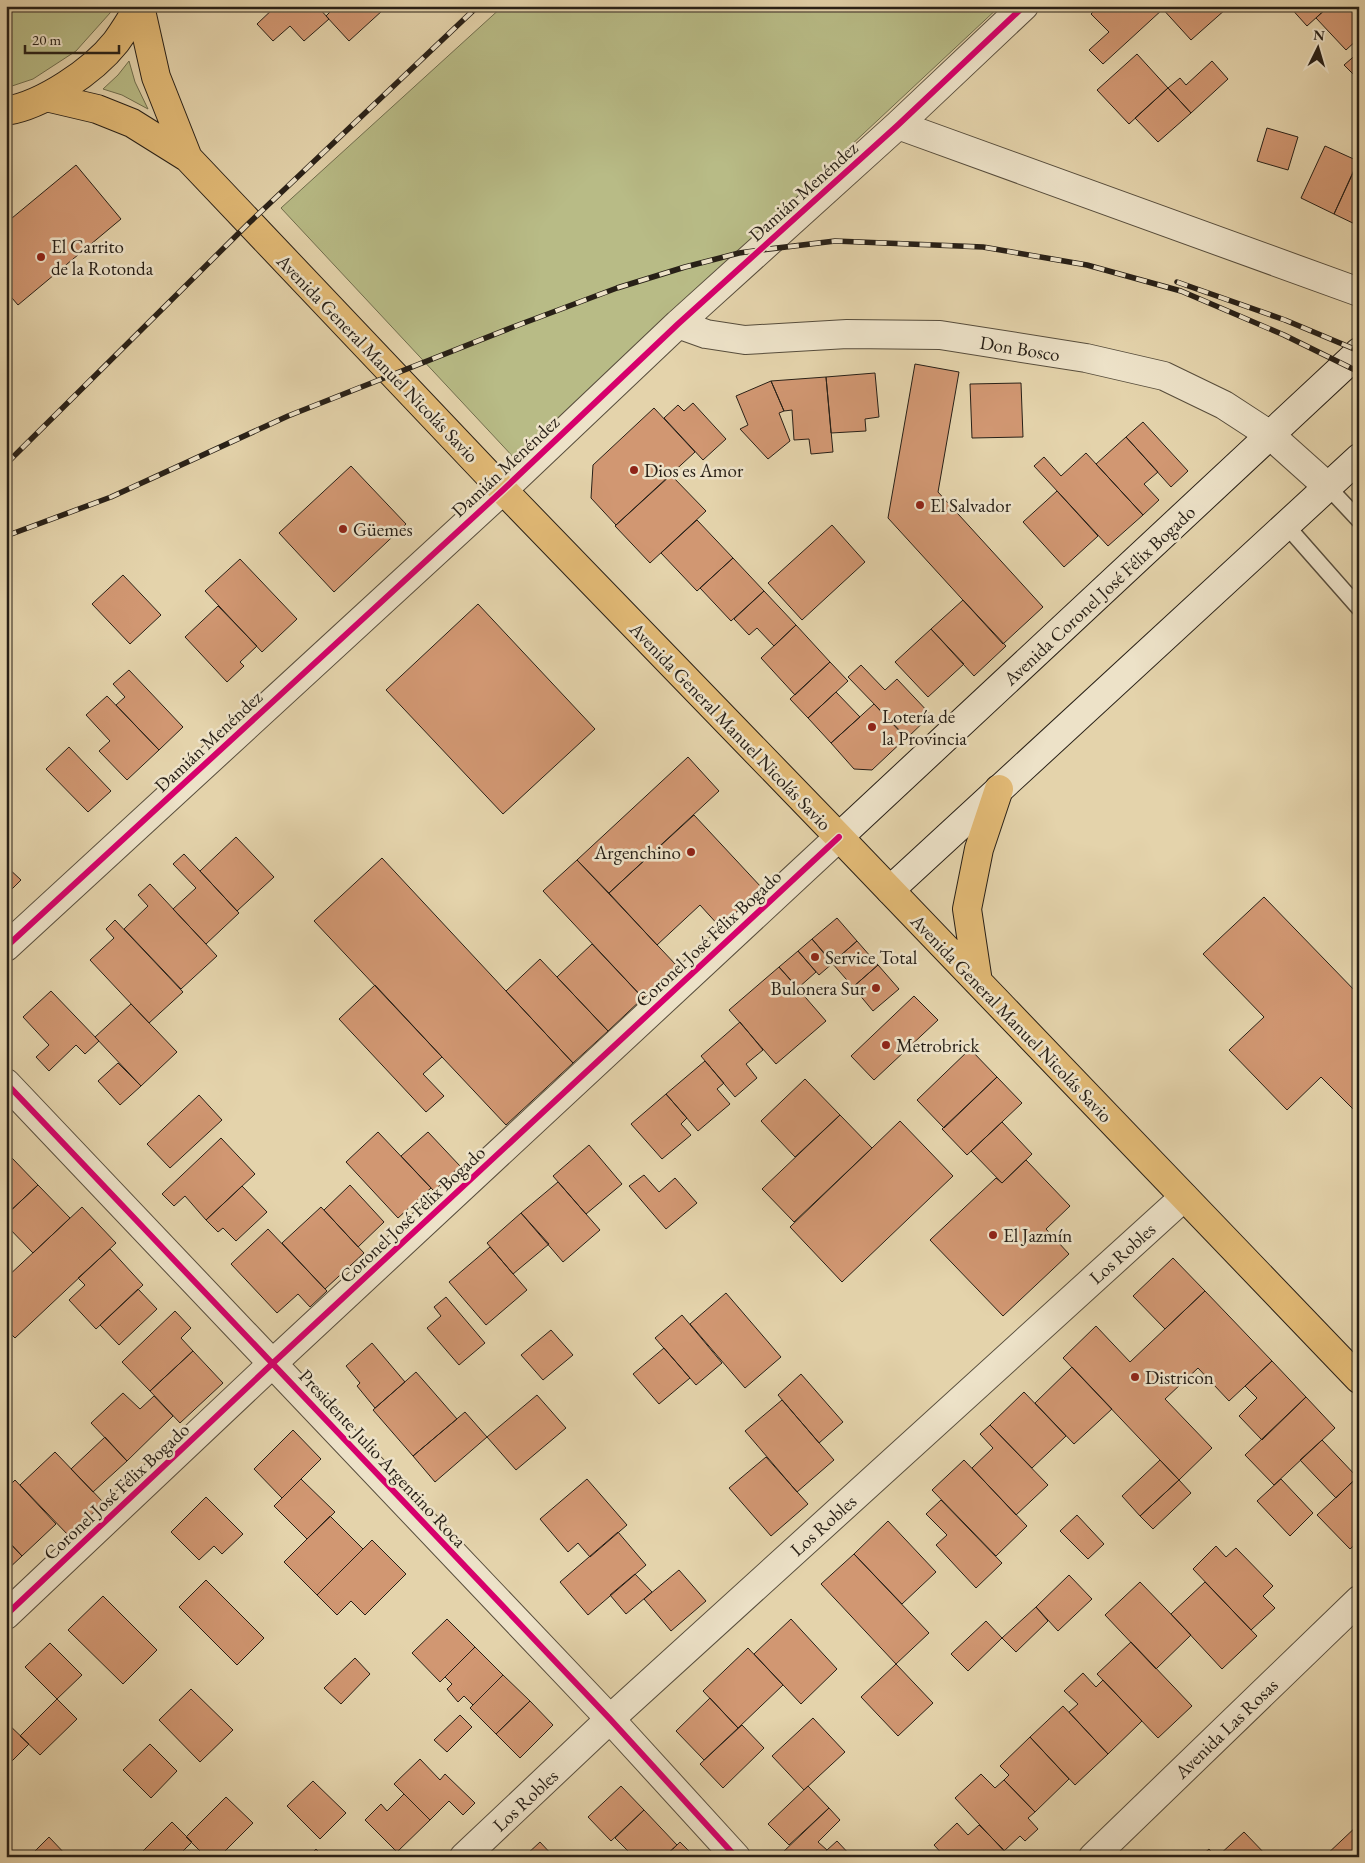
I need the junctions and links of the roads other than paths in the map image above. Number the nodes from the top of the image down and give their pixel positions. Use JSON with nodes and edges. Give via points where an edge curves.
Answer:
{"nodes":[{"id":1,"x":139,"y":6,"type":"edge"},
{"id":2,"x":1024,"y":6,"type":"edge"},
{"id":3,"x":46,"y":97,"type":"junction"},
{"id":4,"x":7,"y":112,"type":"edge"},
{"id":5,"x":898,"y":125,"type":"junction"},
{"id":6,"x":188,"y":158,"type":"junction"},
{"id":7,"x":1359,"y":292,"type":"edge"},
{"id":8,"x":678,"y":324,"type":"junction"},
{"id":9,"x":1359,"y":352,"type":"edge"},
{"id":10,"x":1270,"y":435,"type":"junction"},
{"id":11,"x":1359,"y":458,"type":"edge"},
{"id":12,"x":1327,"y":486,"type":"junction"},
{"id":13,"x":503,"y":490,"type":"junction"},
{"id":14,"x":1359,"y":520,"type":"edge"},
{"id":15,"x":1285,"y":524,"type":"junction"},
{"id":16,"x":1359,"y":608,"type":"edge"},
{"id":17,"x":999,"y":788,"type":"junction"},
{"id":18,"x":839,"y":838,"type":"junction"},
{"id":19,"x":890,"y":890,"type":"junction"},
{"id":20,"x":6,"y":947,"type":"edge"},
{"id":21,"x":978,"y":982,"type":"junction"},
{"id":22,"x":6,"y":1083,"type":"edge"},
{"id":23,"x":1184,"y":1197,"type":"junction"},
{"id":24,"x":273,"y":1363,"type":"junction"},
{"id":25,"x":1359,"y":1379,"type":"edge"},
{"id":26,"x":1359,"y":1600,"type":"edge"},
{"id":27,"x":6,"y":1615,"type":"edge"},
{"id":28,"x":610,"y":1720,"type":"junction"},
{"id":29,"x":464,"y":1857,"type":"edge"},
{"id":30,"x":736,"y":1857,"type":"edge"},
{"id":31,"x":1093,"y":1857,"type":"edge"}],
"edges":[{"from":1,"to":3,"type":"main road","name":"Avenida General Manuel Nicolás Savio","via":[[115,43],[83,74]]},
{"from":1,"to":6,"type":"main road","name":"Avenida General Manuel Nicolás Savio","via":[[156,77]]},
{"from":2,"to":5,"type":"street","name":"Damián Menéndez"},
{"from":3,"to":4,"type":"main road","name":"Avenida General Manuel Nicolás Savio"},
{"from":3,"to":6,"type":"main road","name":"Avenida General Manuel Nicolás Savio","via":[[97,109],[132,123]]},
{"from":5,"to":7,"type":"street"},
{"from":5,"to":8,"type":"street","name":"Damián Menéndez"},
{"from":6,"to":13,"type":"main road","name":"Avenida General Manuel Nicolás Savio"},
{"from":8,"to":10,"type":"street","name":"Don Bosco","via":[[706,334],[745,340],[847,334],[940,335],[1086,358],[1164,376],[1224,405]]},
{"from":8,"to":13,"type":"street","name":"Damián Menéndez"},
{"from":9,"to":10,"type":"street","name":"Avenida Coronel José Félix Bogado"},
{"from":10,"to":12,"type":"street","name":"Don Bosco"},
{"from":10,"to":18,"type":"street","name":"Avenida Coronel José Félix Bogado"},
{"from":11,"to":12,"type":"street"},
{"from":12,"to":14,"type":"lane"},
{"from":12,"to":15,"type":"street"},
{"from":13,"to":18,"type":"main road","name":"Avenida General Manuel Nicolás Savio"},
{"from":13,"to":20,"type":"street","name":"Damián Menéndez"},
{"from":15,"to":16,"type":"lane"},
{"from":15,"to":17,"type":"street"},
{"from":17,"to":19,"type":"street"},
{"from":17,"to":21,"type":"main road","via":[[979,849],[967,909]]},
{"from":18,"to":19,"type":"main road","name":"Avenida General Manuel Nicolás Savio"},
{"from":18,"to":24,"type":"street","name":"Coronel José Félix Bogado"},
{"from":19,"to":21,"type":"main road","name":"Avenida General Manuel Nicolás Savio"},
{"from":21,"to":23,"type":"main road","name":"Avenida General Manuel Nicolás Savio"},
{"from":22,"to":24,"type":"street","name":"Presidente Julio Argentino Roca"},
{"from":23,"to":25,"type":"main road","name":"Avenida General Manuel Nicolás Savio"},
{"from":23,"to":28,"type":"street","name":"Los Robles"},
{"from":24,"to":27,"type":"street","name":"Coronel José Félix Bogado"},
{"from":24,"to":28,"type":"street","name":"Presidente Julio Argentino Roca"},
{"from":26,"to":31,"type":"street","name":"Avenida Las Rosas"},
{"from":28,"to":29,"type":"street","name":"Los Robles"},
{"from":28,"to":30,"type":"street","name":"Presidente Julio Argentino Roca"}]}
